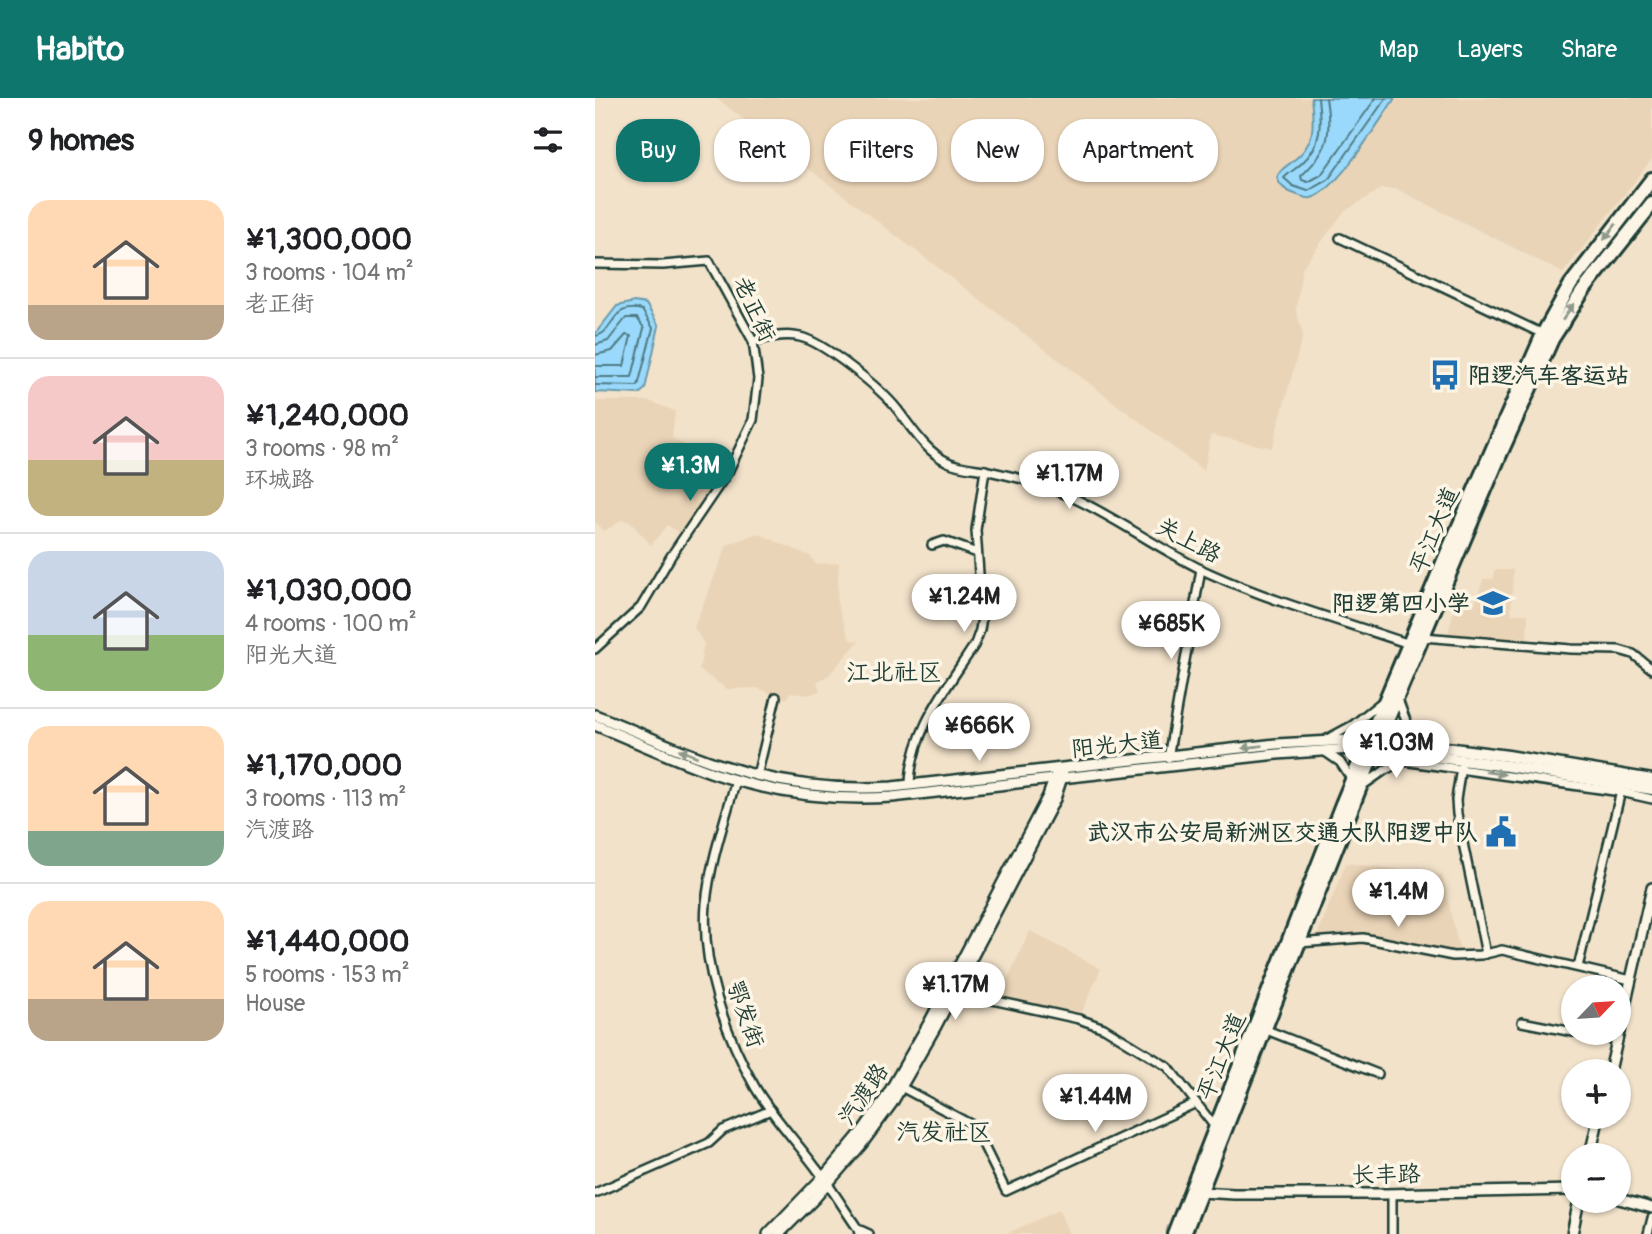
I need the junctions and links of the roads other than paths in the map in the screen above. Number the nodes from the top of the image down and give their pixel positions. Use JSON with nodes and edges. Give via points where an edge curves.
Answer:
{"nodes":[{"id":1,"x":1652,"y":178,"type":"edge"},
{"id":2,"x":1652,"y":204,"type":"edge"},
{"id":3,"x":1340,"y":238,"type":"dead end"},
{"id":4,"x":595,"y":264,"type":"edge"},
{"id":5,"x":1543,"y":334,"type":"junction"},
{"id":6,"x":753,"y":341,"type":"junction"},
{"id":7,"x":985,"y":470,"type":"junction"},
{"id":8,"x":932,"y":545,"type":"dead end"},
{"id":9,"x":977,"y":554,"type":"junction"},
{"id":10,"x":1201,"y":569,"type":"junction"},
{"id":11,"x":1422,"y":637,"type":"junction"},
{"id":12,"x":1409,"y":644,"type":"junction"},
{"id":13,"x":595,"y":649,"type":"edge"},
{"id":14,"x":1652,"y":668,"type":"edge"},
{"id":15,"x":1392,"y":696,"type":"junction"},
{"id":16,"x":776,"y":697,"type":"dead end"},
{"id":17,"x":595,"y":715,"type":"edge"},
{"id":18,"x":595,"y":725,"type":"edge"},
{"id":19,"x":1372,"y":744,"type":"junction"},
{"id":20,"x":1323,"y":746,"type":"junction"},
{"id":21,"x":1428,"y":750,"type":"junction"},
{"id":22,"x":1168,"y":758,"type":"junction"},
{"id":23,"x":1403,"y":761,"type":"junction"},
{"id":24,"x":1462,"y":764,"type":"junction"},
{"id":25,"x":1060,"y":774,"type":"junction"},
{"id":26,"x":757,"y":776,"type":"junction"},
{"id":27,"x":736,"y":780,"type":"junction"},
{"id":28,"x":1652,"y":780,"type":"edge"},
{"id":29,"x":1355,"y":784,"type":"junction"},
{"id":30,"x":909,"y":785,"type":"junction"},
{"id":31,"x":1622,"y":788,"type":"junction"},
{"id":32,"x":1652,"y":789,"type":"edge"},
{"id":33,"x":1652,"y":799,"type":"edge"},
{"id":34,"x":1652,"y":888,"type":"edge"},
{"id":35,"x":1298,"y":943,"type":"junction"},
{"id":36,"x":1486,"y":954,"type":"junction"},
{"id":37,"x":1578,"y":967,"type":"junction"},
{"id":38,"x":1613,"y":975,"type":"edge"},
{"id":39,"x":1631,"y":979,"type":"edge"},
{"id":40,"x":956,"y":987,"type":"junction"},
{"id":41,"x":1521,"y":1022,"type":"dead end"},
{"id":42,"x":1264,"y":1029,"type":"junction"},
{"id":43,"x":1561,"y":1030,"type":"edge"},
{"id":44,"x":1378,"y":1074,"type":"dead end"},
{"id":45,"x":901,"y":1087,"type":"junction"},
{"id":46,"x":1196,"y":1103,"type":"junction"},
{"id":47,"x":771,"y":1110,"type":"junction"},
{"id":48,"x":1215,"y":1128,"type":"junction"},
{"id":49,"x":825,"y":1181,"type":"junction"},
{"id":50,"x":1561,"y":1190,"type":"edge"},
{"id":51,"x":1200,"y":1192,"type":"junction"},
{"id":52,"x":595,"y":1193,"type":"edge"},
{"id":53,"x":1392,"y":1194,"type":"junction"},
{"id":54,"x":1631,"y":1202,"type":"edge"},
{"id":55,"x":1652,"y":1208,"type":"edge"},
{"id":56,"x":1577,"y":1213,"type":"edge"},
{"id":57,"x":1652,"y":1218,"type":"edge"},
{"id":58,"x":858,"y":1231,"type":"edge"},
{"id":59,"x":768,"y":1234,"type":"edge"},
{"id":60,"x":779,"y":1234,"type":"edge"},
{"id":61,"x":869,"y":1234,"type":"edge"},
{"id":62,"x":1174,"y":1234,"type":"edge"},
{"id":63,"x":1184,"y":1234,"type":"edge"},
{"id":64,"x":1392,"y":1234,"type":"edge"},
{"id":65,"x":1572,"y":1234,"type":"edge"},
{"id":66,"x":1648,"y":1234,"type":"edge"}],
"edges":[{"from":1,"to":5,"type":"highway","name":"平江大道","one_way":true,"via":[[1575,278]]},
{"from":11,"to":2,"type":"highway","name":"平江大道","one_way":true,"via":[[1552,338]]},
{"from":3,"to":5,"type":"street"},
{"from":4,"to":6,"type":"street","name":"老正街","via":[[709,261]]},
{"from":5,"to":12,"type":"highway","name":"平江大道"},
{"from":6,"to":7,"type":"street","name":"关上路","via":[[785,335],[814,342],[887,397],[940,457]]},
{"from":6,"to":13,"type":"street","name":"老正街","via":[[757,400],[753,420],[728,472],[641,607]]},
{"from":7,"to":9,"type":"street","via":[[976,520]]},
{"from":7,"to":10,"type":"street","name":"关上路","via":[[1063,493]]},
{"from":8,"to":9,"type":"street","via":[[944,541]]},
{"from":9,"to":30,"type":"street","via":[[981,630],[920,733]]},
{"from":10,"to":12,"type":"street","name":"关上路"},
{"from":10,"to":22,"type":"street"},
{"from":11,"to":14,"type":"street","via":[[1619,650]]},
{"from":11,"to":15,"type":"highway","name":"平江大道"},
{"from":12,"to":15,"type":"highway","name":"平江大道"},
{"from":15,"to":19,"type":"highway","name":"平江大道"},
{"from":15,"to":20,"type":"street"},
{"from":15,"to":21,"type":"street"},
{"from":16,"to":26,"type":"street"},
{"from":26,"to":17,"type":"street","name":"阳光大道","one_way":true},
{"from":18,"to":27,"type":"street","name":"阳光大道"},
{"from":19,"to":20,"type":"street","name":"阳光大道"},
{"from":19,"to":21,"type":"main road","name":"阳光大道"},
{"from":19,"to":29,"type":"highway","name":"平江大道"},
{"from":20,"to":22,"type":"street","name":"阳光大道","one_way":true,"via":[[1276,744]]},
{"from":20,"to":25,"type":"street","name":"阳光大道"},
{"from":20,"to":29,"type":"street"},
{"from":21,"to":23,"type":"street"},
{"from":21,"to":24,"type":"main road","name":"阳光大道"},
{"from":21,"to":28,"type":"main road","name":"阳光大道"},
{"from":22,"to":25,"type":"street","name":"阳光大道"},
{"from":23,"to":24,"type":"street"},
{"from":23,"to":29,"type":"street"},
{"from":24,"to":31,"type":"main road","name":"阳光大道","one_way":true},
{"from":24,"to":36,"type":"street","via":[[1457,814]]},
{"from":25,"to":27,"type":"street","name":"阳光大道","via":[[862,798],[790,792]]},
{"from":25,"to":30,"type":"street","name":"阳光大道"},
{"from":25,"to":40,"type":"street","name":"汽渡路","via":[[1055,799]]},
{"from":25,"to":49,"type":"street","name":"汽渡路","via":[[917,1045],[875,1114]]},
{"from":26,"to":30,"type":"street","name":"阳光大道","via":[[844,788]]},
{"from":27,"to":47,"type":"street","name":"鄂发街","via":[[709,881],[706,943],[732,1037]]},
{"from":29,"to":35,"type":"highway","name":"平江大道"},
{"from":29,"to":48,"type":"highway","name":"平江大道"},
{"from":31,"to":32,"type":"main road","name":"阳光大道"},
{"from":31,"to":33,"type":"street"},
{"from":31,"to":37,"type":"street"},
{"from":34,"to":39,"type":"street"},
{"from":35,"to":36,"type":"street","via":[[1363,938],[1453,956]]},
{"from":35,"to":42,"type":"highway","name":"平江大道"},
{"from":36,"to":37,"type":"street","via":[[1502,950]]},
{"from":37,"to":38,"type":"street"},
{"from":40,"to":45,"type":"street","name":"汽渡路"},
{"from":40,"to":46,"type":"street","via":[[1096,1025],[1168,1067]]},
{"from":41,"to":43,"type":"street"},
{"from":42,"to":44,"type":"street"},
{"from":42,"to":51,"type":"highway","name":"平江大道"},
{"from":45,"to":46,"type":"street","via":[[974,1126],[1006,1191]]},
{"from":45,"to":49,"type":"street","name":"汽渡路","via":[[870,1134]]},
{"from":46,"to":48,"type":"street"},
{"from":47,"to":49,"type":"street","name":"鄂发街"},
{"from":47,"to":52,"type":"street"},
{"from":48,"to":62,"type":"highway","name":"平江大道"},
{"from":49,"to":58,"type":"street","name":"鄂发街"},
{"from":49,"to":59,"type":"street","name":"汽渡路"},
{"from":49,"to":60,"type":"street","name":"汽渡路"},
{"from":50,"to":53,"type":"street","name":"长丰路"},
{"from":51,"to":53,"type":"street","name":"长丰路"},
{"from":51,"to":63,"type":"highway","name":"平江大道"},
{"from":53,"to":64,"type":"street"},
{"from":54,"to":55,"type":"street"},
{"from":56,"to":65,"type":"street"},
{"from":57,"to":66,"type":"street"},
{"from":58,"to":61,"type":"street"}]}
